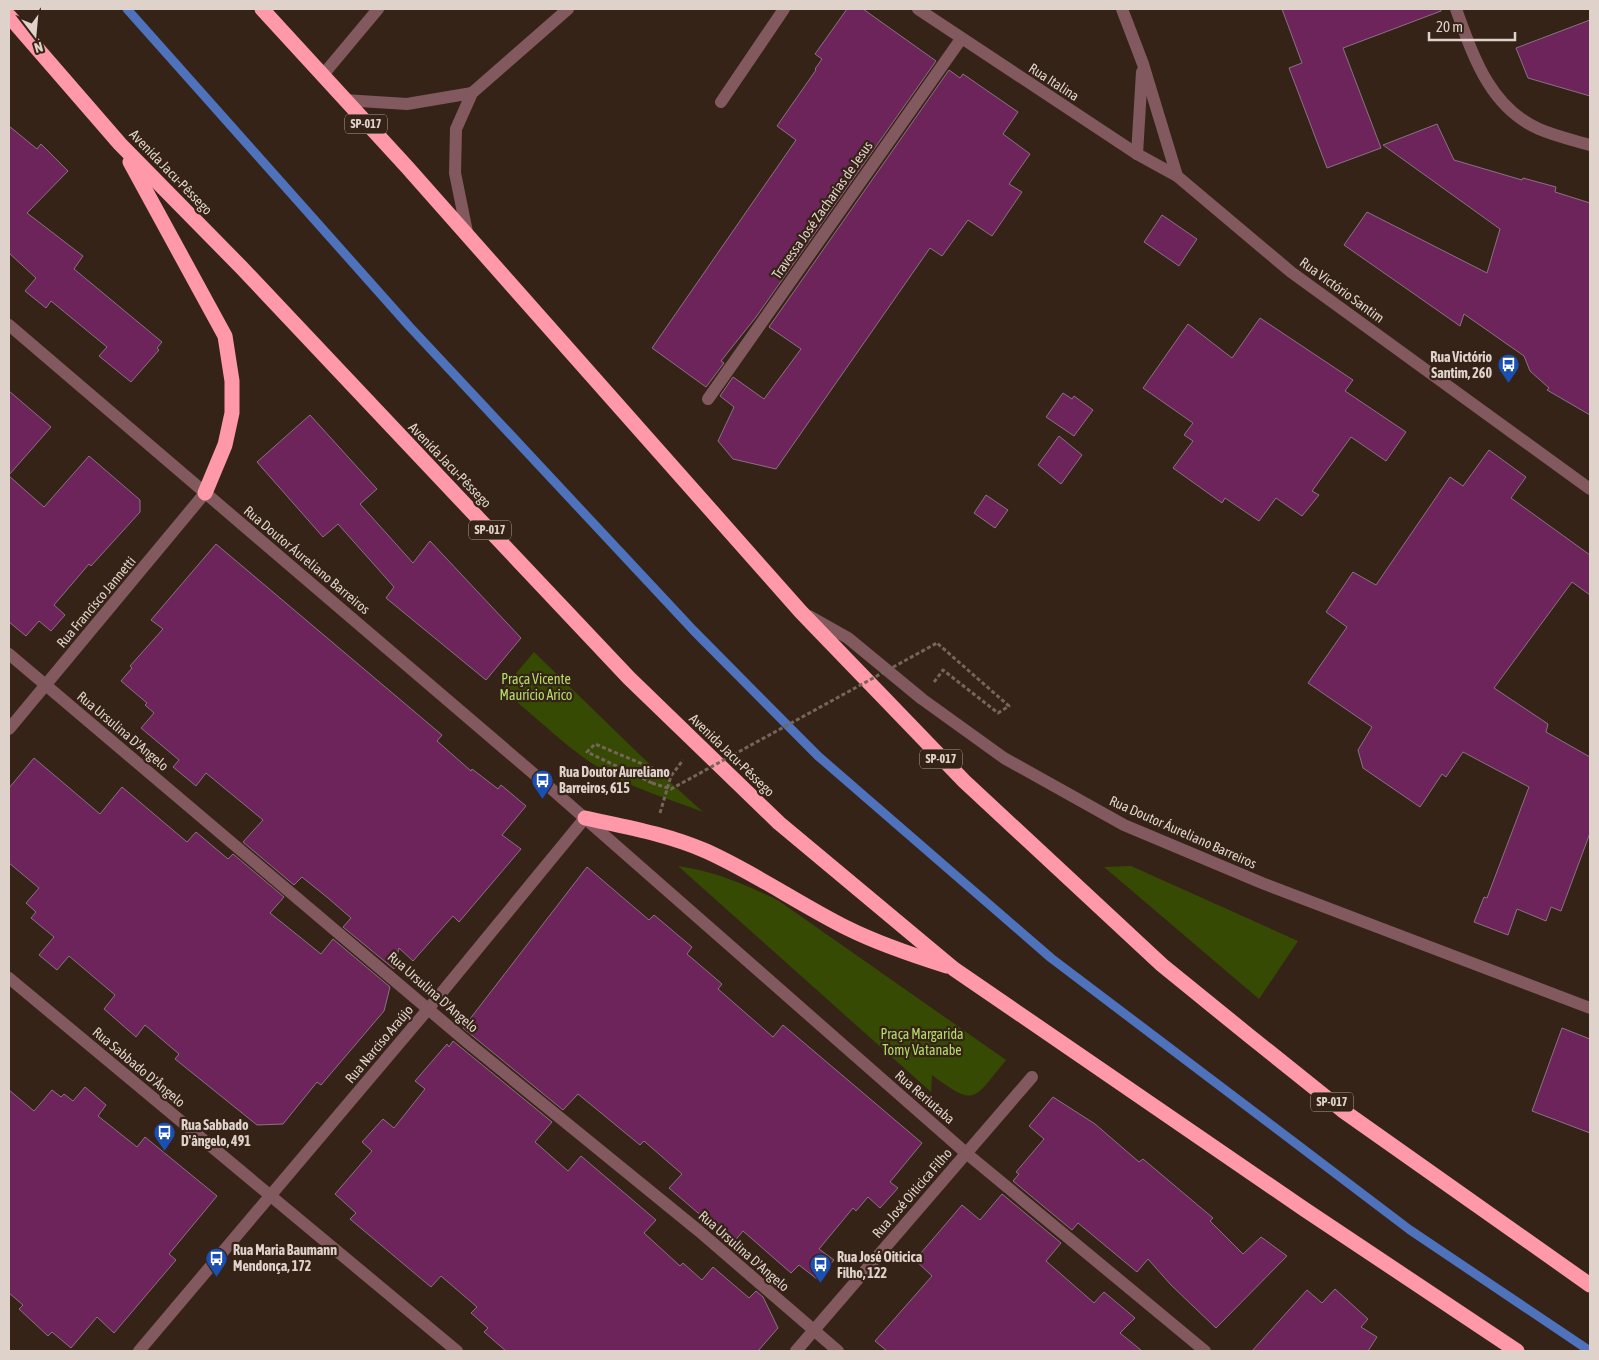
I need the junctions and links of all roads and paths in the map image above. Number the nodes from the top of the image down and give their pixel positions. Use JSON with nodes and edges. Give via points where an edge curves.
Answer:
{"nodes":[{"id":1,"x":262,"y":9,"type":"edge"},
{"id":2,"x":378,"y":9,"type":"edge"},
{"id":3,"x":568,"y":9,"type":"edge"},
{"id":4,"x":784,"y":9,"type":"edge"},
{"id":5,"x":918,"y":9,"type":"edge"},
{"id":6,"x":1122,"y":9,"type":"edge"},
{"id":7,"x":1456,"y":9,"type":"edge"},
{"id":8,"x":9,"y":16,"type":"edge"},
{"id":9,"x":961,"y":39,"type":"junction"},
{"id":10,"x":1143,"y":64,"type":"junction"},
{"id":11,"x":322,"y":76,"type":"junction"},
{"id":12,"x":472,"y":93,"type":"junction"},
{"id":13,"x":344,"y":100,"type":"junction"},
{"id":14,"x":721,"y":102,"type":"dead end"},
{"id":15,"x":120,"y":144,"type":"junction"},
{"id":16,"x":1590,"y":145,"type":"edge"},
{"id":17,"x":1137,"y":154,"type":"junction"},
{"id":18,"x":1177,"y":176,"type":"junction"},
{"id":19,"x":469,"y":239,"type":"junction"},
{"id":20,"x":9,"y":325,"type":"edge"},
{"id":21,"x":708,"y":399,"type":"dead end"},
{"id":22,"x":1590,"y":489,"type":"edge"},
{"id":23,"x":205,"y":494,"type":"junction"},
{"id":24,"x":801,"y":612,"type":"junction"},
{"id":25,"x":9,"y":654,"type":"edge"},
{"id":26,"x":943,"y":670,"type":"dead end"},
{"id":27,"x":45,"y":685,"type":"junction"},
{"id":28,"x":9,"y":729,"type":"edge"},
{"id":29,"x":696,"y":744,"type":"junction"},
{"id":30,"x":671,"y":776,"type":"junction"},
{"id":31,"x":585,"y":818,"type":"junction"},
{"id":32,"x":654,"y":832,"type":"junction"},
{"id":33,"x":954,"y":969,"type":"junction"},
{"id":34,"x":9,"y":978,"type":"edge"},
{"id":35,"x":429,"y":1008,"type":"junction"},
{"id":36,"x":1590,"y":1008,"type":"edge"},
{"id":37,"x":1032,"y":1077,"type":"dead end"},
{"id":38,"x":966,"y":1153,"type":"junction"},
{"id":39,"x":270,"y":1196,"type":"junction"},
{"id":40,"x":1590,"y":1285,"type":"edge"},
{"id":41,"x":814,"y":1330,"type":"junction"},
{"id":42,"x":139,"y":1351,"type":"edge"},
{"id":43,"x":457,"y":1351,"type":"edge"},
{"id":44,"x":796,"y":1351,"type":"edge"},
{"id":45,"x":838,"y":1351,"type":"edge"},
{"id":46,"x":1205,"y":1351,"type":"edge"},
{"id":47,"x":1517,"y":1351,"type":"edge"}],
"edges":[{"from":1,"to":11,"type":"highway","number":"SP-017"},
{"from":2,"to":11,"type":"street"},
{"from":3,"to":12,"type":"street"},
{"from":4,"to":14,"type":"street"},
{"from":5,"to":9,"type":"street","name":"Rua Italina"},
{"from":6,"to":10,"type":"street"},
{"from":7,"to":16,"type":"street","via":[[1486,83],[1506,106],[1523,121],[1540,129]]},
{"from":8,"to":15,"type":"highway","name":"Avenida Jacu-Pêssego","number":"SP-017"},
{"from":9,"to":17,"type":"street","name":"Rua Italina"},
{"from":9,"to":21,"type":"street","name":"Travessa José Zacharias de Jesus"},
{"from":10,"to":17,"type":"street"},
{"from":10,"to":18,"type":"street"},
{"from":11,"to":13,"type":"highway","number":"SP-017"},
{"from":12,"to":13,"type":"street","via":[[407,104]]},
{"from":12,"to":19,"type":"street","via":[[456,128],[453,160]]},
{"from":13,"to":19,"type":"highway","number":"SP-017"},
{"from":15,"to":23,"type":"highway","via":[[225,336],[232,381],[232,414],[225,445]]},
{"from":15,"to":29,"type":"highway","name":"Avenida Jacu-Pêssego","number":"SP-017","via":[[241,267],[629,678]]},
{"from":17,"to":18,"type":"street","name":"Rua Italina"},
{"from":18,"to":22,"type":"street","name":"Rua Victório Santim","via":[[1291,272]]},
{"from":19,"to":24,"type":"highway","number":"SP-017"},
{"from":20,"to":23,"type":"street","name":"Rua Doutor Áureliano Barreiros"},
{"from":23,"to":27,"type":"street","name":"Rua Francisco Jannetti"},
{"from":23,"to":31,"type":"street","name":"Rua Doutor Áureliano Barreiros"},
{"from":24,"to":36,"type":"street","name":"Rua Doutor Áureliano Barreiros","via":[[848,638],[922,699],[1004,758],[1124,825],[1262,883]]},
{"from":24,"to":40,"type":"highway","number":"SP-017","via":[[950,767],[1162,965],[1342,1110]]},
{"from":25,"to":27,"type":"street","name":"Rua Ursulina D'Angelo"},
{"from":26,"to":30,"type":"path","bridge":true,"via":[[998,713],[1009,706],[938,643],[671,789],[587,752],[594,744]]},
{"from":27,"to":28,"type":"street","name":"Rua Francisco Jannetti"},
{"from":27,"to":35,"type":"street","name":"Rua Ursulina D'Angelo"},
{"from":29,"to":30,"type":"path"},
{"from":29,"to":33,"type":"highway","name":"Avenida Jacu-Pêssego","number":"SP-017","via":[[778,823]]},
{"from":30,"to":32,"type":"path"},
{"from":31,"to":32,"type":"highway"},
{"from":31,"to":35,"type":"street","name":"Rua Narciso Araújo"},
{"from":31,"to":38,"type":"street","name":"Rua Reriutaba"},
{"from":32,"to":33,"type":"highway","via":[[753,874],[845,927],[889,947]]},
{"from":33,"to":47,"type":"highway","name":"Avenida Jacu-Pêssego","number":"SP-017"},
{"from":34,"to":39,"type":"street","name":"Rua Sabbado D'Ângelo"},
{"from":35,"to":39,"type":"street","name":"Rua Narciso Araújo"},
{"from":35,"to":41,"type":"street","name":"Rua Ursulina D'Angelo"},
{"from":37,"to":38,"type":"street","name":"Rua José Oiticica Filho"},
{"from":38,"to":41,"type":"street","name":"Rua José Oiticica Filho"},
{"from":38,"to":46,"type":"street","name":"Rua Reriutaba"},
{"from":39,"to":42,"type":"street","name":"Rua Narciso Araújo"},
{"from":39,"to":43,"type":"street","name":"Rua Sabbado D'Ângelo"},
{"from":41,"to":44,"type":"street","name":"Rua José Oiticica Filho"},
{"from":41,"to":45,"type":"street","name":"Rua Ursulina D'Angelo"}]}
